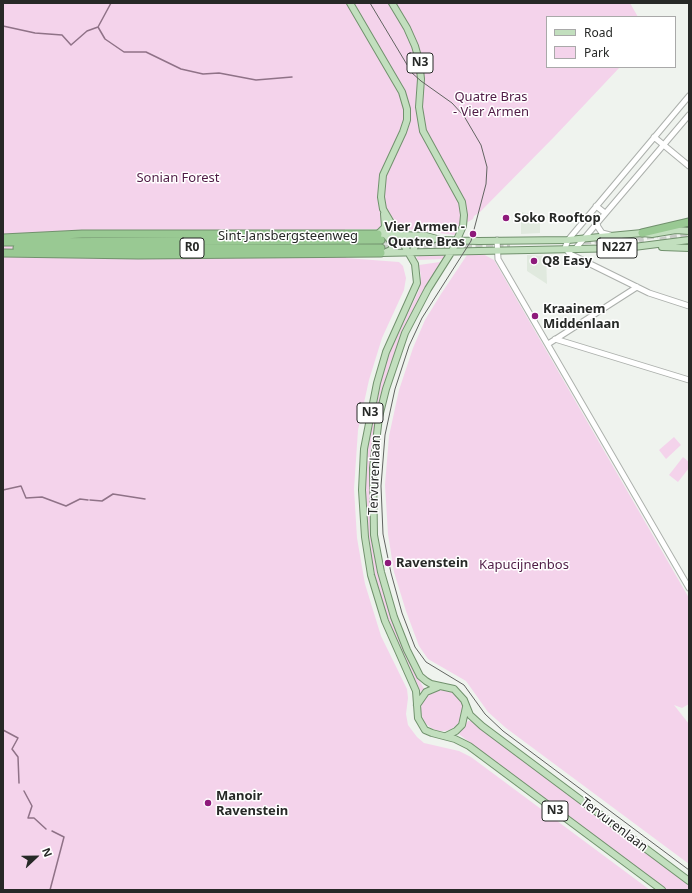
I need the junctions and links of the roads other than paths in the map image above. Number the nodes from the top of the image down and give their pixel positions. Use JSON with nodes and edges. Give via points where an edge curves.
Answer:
{"nodes":[{"id":1,"x":350,"y":3,"type":"edge"},
{"id":2,"x":392,"y":3,"type":"edge"},
{"id":3,"x":689,"y":98,"type":"edge"},
{"id":4,"x":689,"y":115,"type":"edge"},
{"id":5,"x":654,"y":137,"type":"junction"},
{"id":6,"x":664,"y":145,"type":"junction"},
{"id":7,"x":689,"y":166,"type":"edge"},
{"id":8,"x":596,"y":206,"type":"junction"},
{"id":9,"x":383,"y":209,"type":"junction"},
{"id":10,"x":605,"y":213,"type":"junction"},
{"id":11,"x":689,"y":222,"type":"edge"},
{"id":12,"x":598,"y":223,"type":"junction"},
{"id":13,"x":463,"y":226,"type":"junction"},
{"id":14,"x":689,"y":231,"type":"edge"},
{"id":15,"x":642,"y":233,"type":"junction"},
{"id":16,"x":398,"y":234,"type":"junction"},
{"id":17,"x":617,"y":236,"type":"junction"},
{"id":18,"x":3,"y":238,"type":"edge"},
{"id":19,"x":583,"y":239,"type":"junction"},
{"id":20,"x":441,"y":240,"type":"junction"},
{"id":21,"x":497,"y":240,"type":"junction"},
{"id":22,"x":568,"y":240,"type":"junction"},
{"id":23,"x":689,"y":240,"type":"edge"},
{"id":24,"x":457,"y":241,"type":"junction"},
{"id":25,"x":471,"y":241,"type":"junction"},
{"id":26,"x":3,"y":242,"type":"edge"},
{"id":27,"x":381,"y":242,"type":"junction"},
{"id":28,"x":659,"y":245,"type":"junction"},
{"id":29,"x":3,"y":248,"type":"edge"},
{"id":30,"x":565,"y":248,"type":"junction"},
{"id":31,"x":576,"y":248,"type":"junction"},
{"id":32,"x":689,"y":248,"type":"edge"},
{"id":33,"x":498,"y":249,"type":"junction"},
{"id":34,"x":452,"y":251,"type":"junction"},
{"id":35,"x":410,"y":252,"type":"junction"},
{"id":36,"x":3,"y":253,"type":"edge"},
{"id":37,"x":637,"y":287,"type":"junction"},
{"id":38,"x":689,"y":306,"type":"edge"},
{"id":39,"x":555,"y":339,"type":"junction"},
{"id":40,"x":548,"y":344,"type":"junction"},
{"id":41,"x":689,"y":380,"type":"edge"},
{"id":42,"x":689,"y":588,"type":"edge"},
{"id":43,"x":439,"y":686,"type":"junction"},
{"id":44,"x":417,"y":705,"type":"junction"},
{"id":45,"x":466,"y":707,"type":"junction"},
{"id":46,"x":446,"y":736,"type":"junction"},
{"id":47,"x":689,"y":881,"type":"edge"},
{"id":48,"x":662,"y":890,"type":"edge"}],
"edges":[{"from":1,"to":9,"type":"main road","number":"N3","via":[[402,92],[406,104],[407,120],[381,182]]},
{"from":2,"to":13,"type":"main road","name":"Tervurenlaan","number":"N3","via":[[410,34],[419,60],[419,107],[423,128],[462,202]]},
{"from":3,"to":5,"type":"street"},
{"from":4,"to":6,"type":"street"},
{"from":5,"to":6,"type":"street"},
{"from":5,"to":8,"type":"street"},
{"from":6,"to":7,"type":"street"},
{"from":6,"to":10,"type":"street"},
{"from":8,"to":10,"type":"street"},
{"from":8,"to":22,"type":"street"},
{"from":9,"to":16,"type":"main road","number":"N3"},
{"from":9,"to":27,"type":"main road","via":[[386,227]]},
{"from":10,"to":12,"type":"street"},
{"from":11,"to":15,"type":"highway"},
{"from":12,"to":17,"type":"street","via":[[602,233]]},
{"from":12,"to":19,"type":"street"},
{"from":13,"to":24,"type":"main road","name":"Tervurenlaan","number":"N3"},
{"from":13,"to":25,"type":"main road"},
{"from":14,"to":15,"type":"main road","number":"N227"},
{"from":15,"to":17,"type":"main road","number":"N227"},
{"from":16,"to":20,"type":"main road"},
{"from":16,"to":27,"type":"main road"},
{"from":16,"to":35,"type":"main road","number":"N3"},
{"from":17,"to":19,"type":"main road","number":"N227"},
{"from":18,"to":27,"type":"highway","via":[[82,234]]},
{"from":19,"to":22,"type":"main road","number":"N227"},
{"from":19,"to":31,"type":"street"},
{"from":20,"to":24,"type":"main road","number":"N227"},
{"from":20,"to":35,"type":"main road","number":"N227","via":[[420,241]]},
{"from":21,"to":22,"type":"main road","number":"N227"},
{"from":21,"to":25,"type":"main road","number":"N227"},
{"from":21,"to":33,"type":"street"},
{"from":22,"to":30,"type":"street"},
{"from":23,"to":28,"type":"main road"},
{"from":24,"to":25,"type":"main road","number":"N227"},
{"from":24,"to":34,"type":"main road","name":"Tervurenlaan","number":"N3"},
{"from":26,"to":27,"type":"highway","name":"Sint-Jansbergsteenweg","number":"R0"},
{"from":27,"to":29,"type":"highway","name":"Sint-Jansbergsteenweg","number":"R0"},
{"from":27,"to":35,"type":"main road"},
{"from":27,"to":36,"type":"highway","via":[[131,255]]},
{"from":28,"to":31,"type":"main road","number":"N227"},
{"from":28,"to":32,"type":"main road","number":"N227","via":[[664,248]]},
{"from":30,"to":31,"type":"main road","number":"N227"},
{"from":30,"to":33,"type":"main road","number":"N227"},
{"from":30,"to":37,"type":"street","via":[[570,254]]},
{"from":33,"to":34,"type":"main road","number":"N227"},
{"from":33,"to":40,"type":"street","via":[[498,258]]},
{"from":34,"to":35,"type":"main road","number":"N227"},
{"from":34,"to":43,"type":"main road","name":"Tervurenlaan","number":"N3","via":[[417,308],[395,357],[379,417],[372,486],[377,554],[394,617],[420,676]]},
{"from":35,"to":44,"type":"main road","name":"Tervurenlaan","number":"N3","via":[[418,277],[417,285],[386,352],[369,416],[362,490],[365,537],[374,586],[385,621],[414,687]]},
{"from":37,"to":38,"type":"street"},
{"from":37,"to":39,"type":"street"},
{"from":39,"to":40,"type":"street"},
{"from":39,"to":41,"type":"street"},
{"from":40,"to":42,"type":"street"},
{"from":43,"to":44,"type":"main road","via":[[426,692]]},
{"from":43,"to":45,"type":"main road","name":"Tervurenlaan","number":"N3","via":[[454,689],[460,694]]},
{"from":44,"to":46,"type":"main road","name":"Tervurenlaan","number":"N3","via":[[418,718],[425,730]]},
{"from":45,"to":46,"type":"main road","via":[[459,729]]},
{"from":45,"to":47,"type":"main road","name":"Tervurenlaan","number":"N3","via":[[470,715],[482,726]]},
{"from":46,"to":48,"type":"main road","name":"Tervurenlaan","number":"N3","via":[[469,746]]}]}
